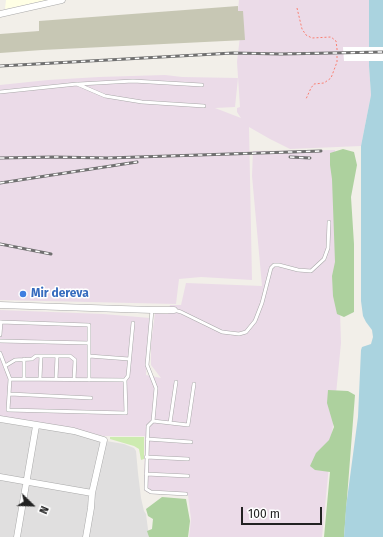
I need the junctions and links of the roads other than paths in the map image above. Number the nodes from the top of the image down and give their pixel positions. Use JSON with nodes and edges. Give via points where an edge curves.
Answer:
{"nodes":[{"id":1,"x":62,"y":0,"type":"edge"},
{"id":2,"x":0,"y":14,"type":"edge"},
{"id":3,"x":77,"y":84,"type":"junction"},
{"id":4,"x":202,"y":85,"type":"dead end"},
{"id":5,"x":0,"y":92,"type":"edge"},
{"id":6,"x":204,"y":106,"type":"dead end"},
{"id":7,"x":329,"y":222,"type":"dead end"},
{"id":8,"x":0,"y":305,"type":"edge"},
{"id":9,"x":152,"y":310,"type":"junction"},
{"id":10,"x":174,"y":310,"type":"joint"},
{"id":11,"x":0,"y":322,"type":"edge"},
{"id":12,"x":133,"y":323,"type":"dead end"},
{"id":13,"x":0,"y":334,"type":"edge"},
{"id":14,"x":0,"y":341,"type":"edge"},
{"id":15,"x":89,"y":343,"type":"junction"},
{"id":16,"x":0,"y":353,"type":"edge"},
{"id":17,"x":41,"y":356,"type":"junction"},
{"id":18,"x":57,"y":356,"type":"junction"},
{"id":19,"x":89,"y":356,"type":"junction"},
{"id":20,"x":129,"y":358,"type":"junction"},
{"id":21,"x":24,"y":359,"type":"junction"},
{"id":22,"x":5,"y":366,"type":"junction"},
{"id":23,"x":10,"y":379,"type":"junction"},
{"id":24,"x":24,"y":379,"type":"junction"},
{"id":25,"x":40,"y":379,"type":"junction"},
{"id":26,"x":56,"y":379,"type":"junction"},
{"id":27,"x":74,"y":380,"type":"junction"},
{"id":28,"x":89,"y":380,"type":"junction"},
{"id":29,"x":125,"y":380,"type":"junction"},
{"id":30,"x":176,"y":382,"type":"dead end"},
{"id":31,"x":194,"y":384,"type":"dead end"},
{"id":32,"x":10,"y":394,"type":"junction"},
{"id":33,"x":91,"y":398,"type":"dead end"},
{"id":34,"x":0,"y":419,"type":"edge"},
{"id":35,"x":153,"y":421,"type":"junction"},
{"id":36,"x":170,"y":423,"type":"junction"},
{"id":37,"x":188,"y":425,"type":"junction"},
{"id":38,"x":194,"y":425,"type":"dead end"},
{"id":39,"x":36,"y":426,"type":"junction"},
{"id":40,"x":147,"y":439,"type":"junction"},
{"id":41,"x":191,"y":442,"type":"dead end"},
{"id":42,"x":146,"y":457,"type":"junction"},
{"id":43,"x":188,"y":459,"type":"dead end"},
{"id":44,"x":146,"y":474,"type":"junction"},
{"id":45,"x":188,"y":476,"type":"dead end"},
{"id":46,"x":0,"y":477,"type":"edge"},
{"id":47,"x":28,"y":482,"type":"junction"},
{"id":48,"x":92,"y":493,"type":"junction"},
{"id":49,"x":186,"y":494,"type":"dead end"},
{"id":50,"x":18,"y":537,"type":"edge"},
{"id":51,"x":86,"y":537,"type":"edge"}],
"edges":[{"from":1,"to":2,"type":"street"},
{"from":3,"to":4,"type":"lane","via":[[133,81]]},
{"from":3,"to":5,"type":"lane"},
{"from":3,"to":6,"type":"lane","via":[[104,96],[142,102]]},
{"from":7,"to":10,"type":"lane","via":[[328,248],[324,259],[311,271],[274,264],[255,321],[246,332],[222,332]]},
{"from":8,"to":9,"type":"street"},
{"from":9,"to":10,"type":"street"},
{"from":9,"to":35,"type":"lane","via":[[147,365],[156,388]]},
{"from":11,"to":13,"type":"lane"},
{"from":11,"to":15,"type":"lane","via":[[89,324]]},
{"from":12,"to":20,"type":"lane"},
{"from":14,"to":15,"type":"lane"},
{"from":15,"to":19,"type":"lane"},
{"from":16,"to":22,"type":"lane"},
{"from":17,"to":18,"type":"lane"},
{"from":17,"to":21,"type":"lane"},
{"from":17,"to":25,"type":"lane"},
{"from":18,"to":26,"type":"lane"},
{"from":18,"to":27,"type":"lane","via":[[70,356],[75,360]]},
{"from":19,"to":20,"type":"lane"},
{"from":19,"to":28,"type":"lane"},
{"from":20,"to":29,"type":"lane","via":[[128,376]]},
{"from":21,"to":22,"type":"lane"},
{"from":21,"to":24,"type":"lane"},
{"from":22,"to":23,"type":"lane"},
{"from":23,"to":24,"type":"lane"},
{"from":23,"to":32,"type":"lane"},
{"from":24,"to":25,"type":"lane"},
{"from":25,"to":26,"type":"lane"},
{"from":26,"to":27,"type":"lane"},
{"from":27,"to":28,"type":"lane"},
{"from":28,"to":29,"type":"lane"},
{"from":29,"to":32,"type":"lane","via":[[126,413],[8,410]]},
{"from":30,"to":36,"type":"lane"},
{"from":31,"to":37,"type":"lane"},
{"from":32,"to":33,"type":"lane"},
{"from":34,"to":39,"type":"street"},
{"from":35,"to":36,"type":"lane"},
{"from":35,"to":40,"type":"lane","via":[[148,426]]},
{"from":36,"to":37,"type":"lane"},
{"from":37,"to":38,"type":"lane"},
{"from":39,"to":47,"type":"street"},
{"from":39,"to":48,"type":"street","via":[[74,431],[104,440]]},
{"from":40,"to":41,"type":"lane"},
{"from":40,"to":42,"type":"lane"},
{"from":42,"to":43,"type":"lane"},
{"from":42,"to":44,"type":"lane"},
{"from":44,"to":45,"type":"lane"},
{"from":44,"to":49,"type":"lane","via":[[146,489],[151,492]]},
{"from":46,"to":47,"type":"street"},
{"from":47,"to":48,"type":"street"},
{"from":47,"to":50,"type":"street"},
{"from":48,"to":51,"type":"street"}]}
